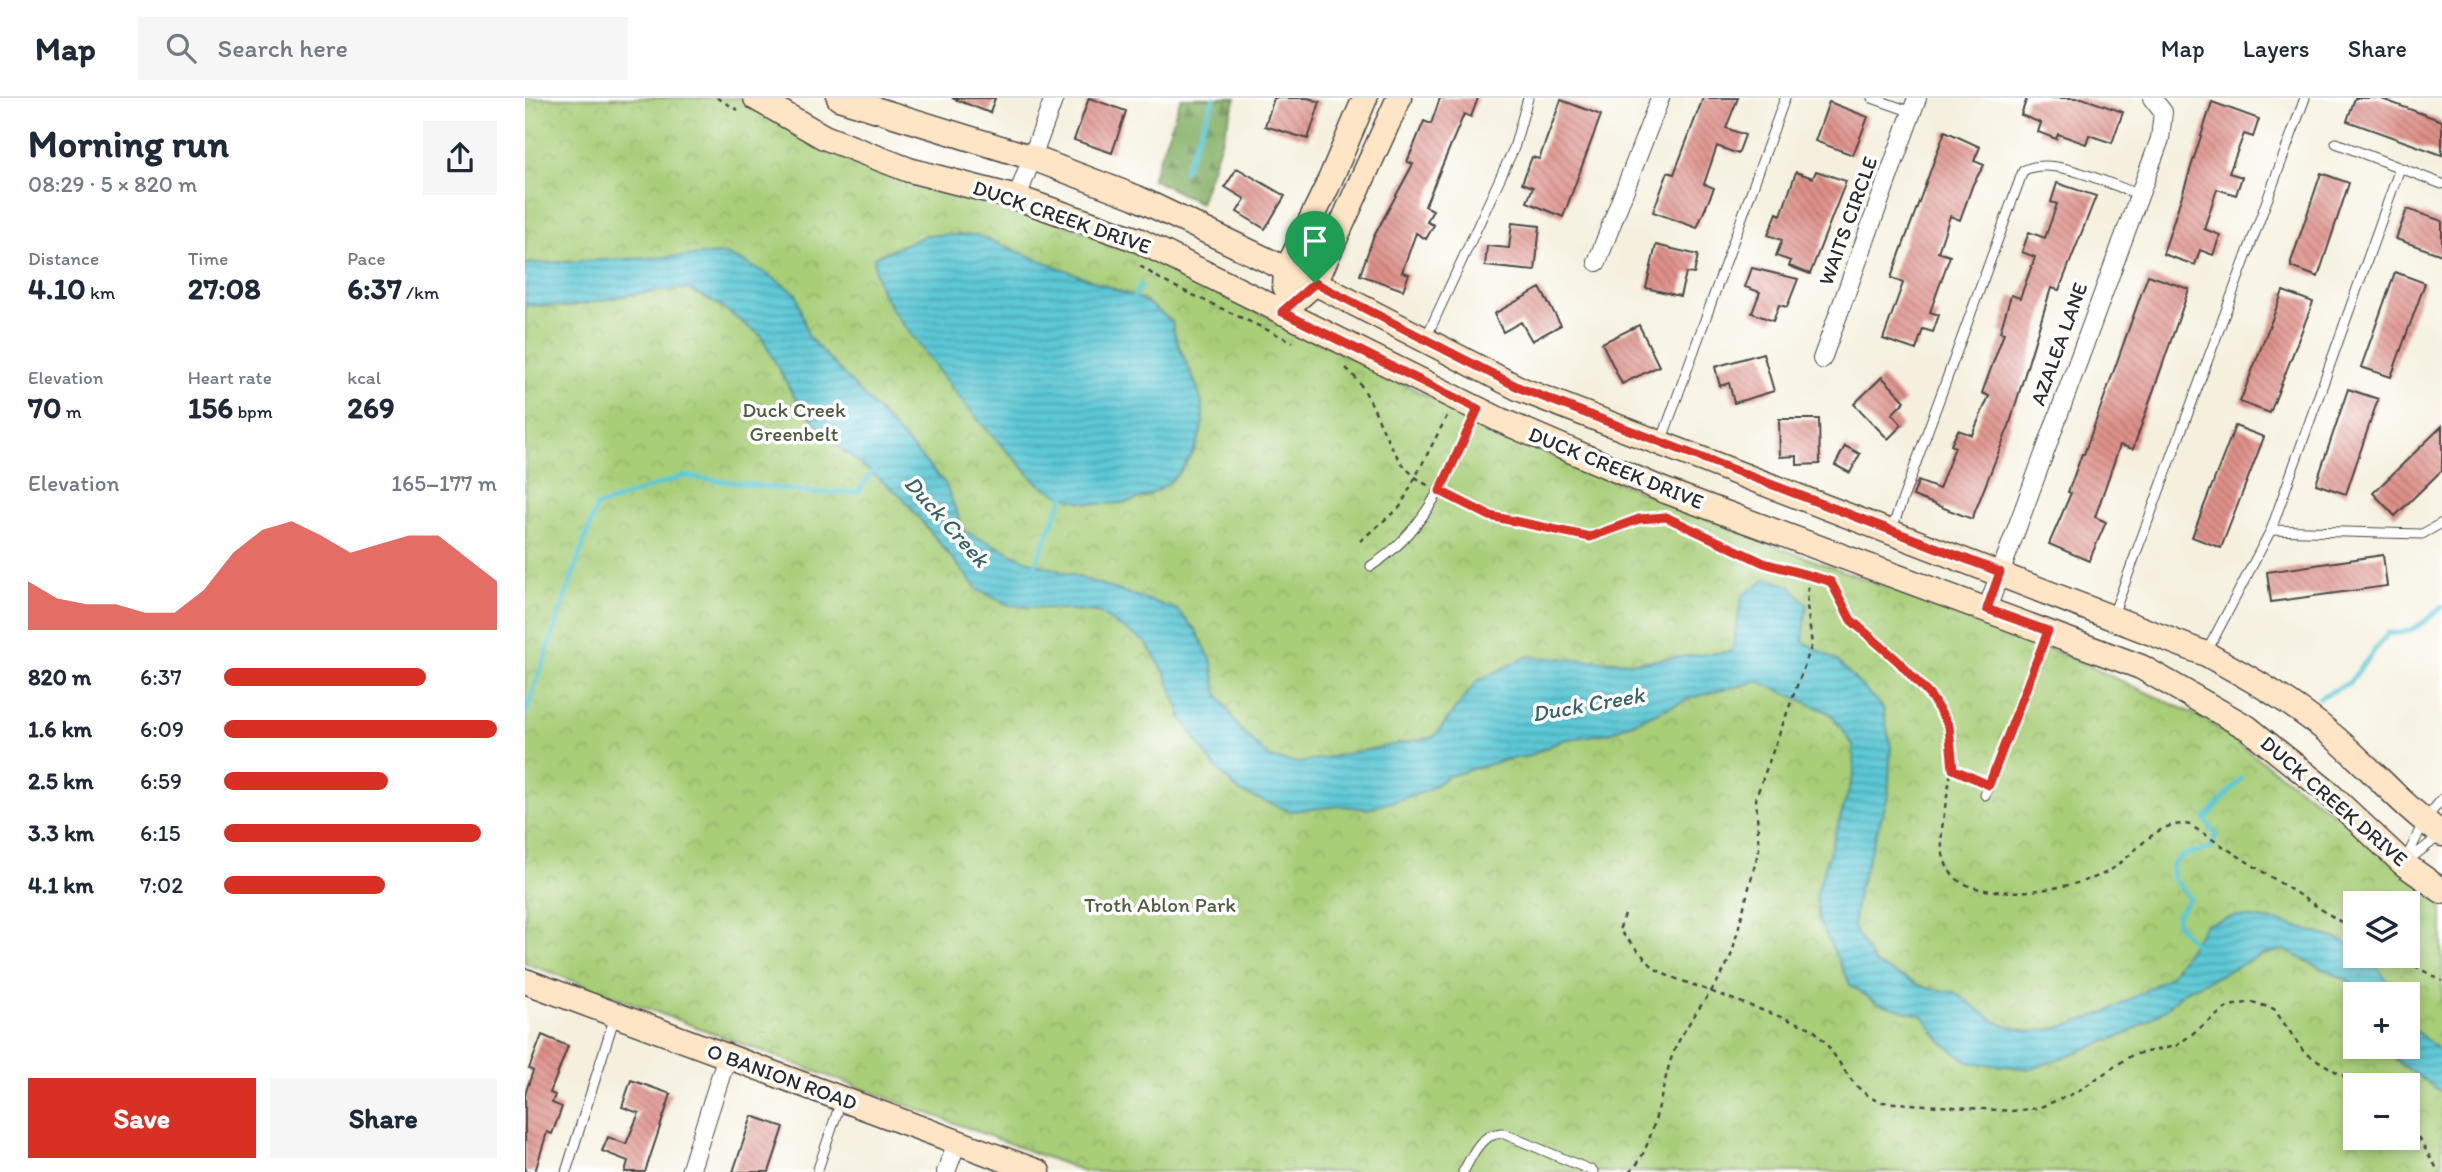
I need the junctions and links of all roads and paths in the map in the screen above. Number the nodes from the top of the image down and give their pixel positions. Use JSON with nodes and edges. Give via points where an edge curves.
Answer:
{"nodes":[{"id":1,"x":717,"y":98,"type":"edge"},
{"id":2,"x":839,"y":98,"type":"edge"},
{"id":3,"x":1054,"y":98,"type":"edge"},
{"id":4,"x":1364,"y":98,"type":"edge"},
{"id":5,"x":1399,"y":98,"type":"edge"},
{"id":6,"x":1528,"y":98,"type":"edge"},
{"id":7,"x":1660,"y":98,"type":"edge"},
{"id":8,"x":1785,"y":98,"type":"edge"},
{"id":9,"x":1872,"y":98,"type":"edge"},
{"id":10,"x":2152,"y":98,"type":"edge"},
{"id":11,"x":2305,"y":98,"type":"edge"},
{"id":12,"x":1914,"y":105,"type":"edge"},
{"id":13,"x":752,"y":107,"type":"edge"},
{"id":14,"x":2336,"y":144,"type":"dead end"},
{"id":15,"x":1030,"y":157,"type":"junction"},
{"id":16,"x":2399,"y":168,"type":"junction"},
{"id":17,"x":2442,"y":184,"type":"edge"},
{"id":18,"x":2138,"y":194,"type":"junction"},
{"id":19,"x":1017,"y":198,"type":"junction"},
{"id":20,"x":1597,"y":262,"type":"dead end"},
{"id":21,"x":1136,"y":264,"type":"dead end"},
{"id":22,"x":1286,"y":271,"type":"junction"},
{"id":23,"x":1315,"y":283,"type":"junction"},
{"id":24,"x":1282,"y":312,"type":"junction"},
{"id":25,"x":1424,"y":341,"type":"junction"},
{"id":26,"x":1296,"y":343,"type":"dead end"},
{"id":27,"x":1822,"y":359,"type":"dead end"},
{"id":28,"x":1338,"y":362,"type":"dead end"},
{"id":29,"x":1355,"y":376,"type":"junction"},
{"id":30,"x":1362,"y":376,"type":"dead end"},
{"id":31,"x":1478,"y":409,"type":"junction"},
{"id":32,"x":1448,"y":414,"type":"dead end"},
{"id":33,"x":1661,"y":445,"type":"junction"},
{"id":34,"x":1417,"y":479,"type":"junction"},
{"id":35,"x":1440,"y":491,"type":"junction"},
{"id":36,"x":2442,"y":523,"type":"edge"},
{"id":37,"x":2271,"y":530,"type":"junction"},
{"id":38,"x":1891,"y":532,"type":"junction"},
{"id":39,"x":1360,"y":541,"type":"dead end"},
{"id":40,"x":1371,"y":566,"type":"dead end"},
{"id":41,"x":2000,"y":572,"type":"junction"},
{"id":42,"x":1809,"y":575,"type":"junction"},
{"id":43,"x":1987,"y":609,"type":"junction"},
{"id":44,"x":2112,"y":618,"type":"junction"},
{"id":45,"x":2048,"y":631,"type":"junction"},
{"id":46,"x":2206,"y":654,"type":"junction"},
{"id":47,"x":1953,"y":769,"type":"junction"},
{"id":48,"x":1989,"y":785,"type":"junction"},
{"id":49,"x":1985,"y":796,"type":"dead end"},
{"id":50,"x":2442,"y":799,"type":"edge"},
{"id":51,"x":2436,"y":830,"type":"edge"},
{"id":52,"x":2404,"y":863,"type":"junction"},
{"id":53,"x":2442,"y":891,"type":"edge"},
{"id":54,"x":1625,"y":915,"type":"dead end"},
{"id":55,"x":2343,"y":923,"type":"edge"},
{"id":56,"x":2419,"y":968,"type":"edge"},
{"id":57,"x":525,"y":981,"type":"edge"},
{"id":58,"x":2442,"y":981,"type":"edge"},
{"id":59,"x":1710,"y":991,"type":"junction"},
{"id":60,"x":615,"y":1015,"type":"junction"},
{"id":61,"x":727,"y":1056,"type":"junction"},
{"id":62,"x":2343,"y":1076,"type":"edge"},
{"id":63,"x":842,"y":1099,"type":"junction"},
{"id":64,"x":2420,"y":1140,"type":"edge"},
{"id":65,"x":957,"y":1142,"type":"junction"},
{"id":66,"x":1593,"y":1171,"type":"edge"},
{"id":67,"x":566,"y":1172,"type":"edge"},
{"id":68,"x":690,"y":1172,"type":"edge"},
{"id":69,"x":817,"y":1172,"type":"edge"},
{"id":70,"x":946,"y":1172,"type":"edge"},
{"id":71,"x":1038,"y":1172,"type":"edge"},
{"id":72,"x":1463,"y":1172,"type":"edge"},
{"id":73,"x":1629,"y":1172,"type":"edge"},
{"id":74,"x":2439,"y":1172,"type":"edge"}],
"edges":[{"from":1,"to":13,"type":"path"},
{"from":2,"to":15,"type":"main road","name":"DUCK CREEK DRIVE"},
{"from":3,"to":15,"type":"street"},
{"from":4,"to":22,"type":"main road"},
{"from":5,"to":23,"type":"main road"},
{"from":6,"to":25,"type":"lane","via":[[1514,148]]},
{"from":7,"to":20,"type":"street"},
{"from":8,"to":33,"type":"lane"},
{"from":9,"to":12,"type":"lane"},
{"from":10,"to":18,"type":"street","name":"AZALEA LANE","via":[[2163,112],[2161,139]]},
{"from":11,"to":44,"type":"lane"},
{"from":12,"to":27,"type":"street","name":"WAITS CIRCLE"},
{"from":13,"to":19,"type":"main road","name":"DUCK CREEK DRIVE","via":[[897,165]]},
{"from":14,"to":16,"type":"lane"},
{"from":15,"to":19,"type":"street"},
{"from":15,"to":22,"type":"main road","name":"DUCK CREEK DRIVE","via":[[1135,197]]},
{"from":16,"to":17,"type":"lane"},
{"from":16,"to":37,"type":"lane"},
{"from":18,"to":38,"type":"lane","via":[[2052,164],[2035,164],[2023,171]]},
{"from":18,"to":41,"type":"street","name":"AZALEA LANE"},
{"from":19,"to":24,"type":"main road","name":"DUCK CREEK DRIVE","via":[[1138,240]]},
{"from":21,"to":26,"type":"path"},
{"from":22,"to":23,"type":"main road","name":"DUCK CREEK DRIVE"},
{"from":22,"to":24,"type":"main road"},
{"from":23,"to":24,"type":"main road"},
{"from":23,"to":25,"type":"main road","name":"DUCK CREEK DRIVE"},
{"from":24,"to":31,"type":"main road","name":"DUCK CREEK DRIVE"},
{"from":25,"to":33,"type":"main road","name":"DUCK CREEK DRIVE","via":[[1520,388]]},
{"from":28,"to":29,"type":"path"},
{"from":29,"to":30,"type":"path"},
{"from":29,"to":34,"type":"path","via":[[1387,442]]},
{"from":31,"to":35,"type":"lane"},
{"from":31,"to":43,"type":"main road","name":"DUCK CREEK DRIVE","via":[[1663,490]]},
{"from":32,"to":34,"type":"path"},
{"from":33,"to":38,"type":"main road","name":"DUCK CREEK DRIVE"},
{"from":34,"to":35,"type":"path"},
{"from":34,"to":39,"type":"path","via":[[1400,507]]},
{"from":35,"to":40,"type":"lane","via":[[1410,534]]},
{"from":35,"to":42,"type":"path","via":[[1490,516],[1590,537],[1639,519],[1666,517],[1756,560]]},
{"from":36,"to":37,"type":"lane","via":[[2422,534]]},
{"from":37,"to":46,"type":"lane"},
{"from":38,"to":41,"type":"main road","name":"DUCK CREEK DRIVE"},
{"from":41,"to":43,"type":"street","name":"AZALEA LANE"},
{"from":41,"to":44,"type":"main road","name":"DUCK CREEK DRIVE"},
{"from":42,"to":47,"type":"path","via":[[1831,582],[1851,620],[1918,681],[1942,713],[1953,743]]},
{"from":42,"to":59,"type":"path","via":[[1812,645],[1756,797],[1759,849],[1732,953]]},
{"from":43,"to":45,"type":"main road","name":"DUCK CREEK DRIVE"},
{"from":44,"to":46,"type":"main road","name":"DUCK CREEK DRIVE"},
{"from":45,"to":48,"type":"lane"},
{"from":45,"to":52,"type":"main road","name":"DUCK CREEK DRIVE","via":[[2141,667],[2248,727]]},
{"from":46,"to":51,"type":"main road","name":"DUCK CREEK DRIVE","via":[[2266,687],[2333,736]]},
{"from":47,"to":48,"type":"path"},
{"from":47,"to":55,"type":"path","via":[[1941,849],[1944,863],[1968,887],[1989,893],[2023,891],[2090,879],[2107,872],[2176,822],[2200,831]]},
{"from":48,"to":49,"type":"lane"},
{"from":50,"to":51,"type":"lane"},
{"from":51,"to":52,"type":"lane"},
{"from":51,"to":52,"type":"lane"},
{"from":52,"to":53,"type":"main road","name":"DUCK CREEK DRIVE"},
{"from":54,"to":59,"type":"path","via":[[1619,930],[1654,968]]},
{"from":56,"to":58,"type":"path"},
{"from":57,"to":60,"type":"main road","name":"O BANION ROAD"},
{"from":59,"to":62,"type":"path","via":[[1811,1028],[1866,1096],[1882,1102],[2011,1111],[2038,1108],[2075,1093],[2132,1055],[2176,1046],[2229,1006],[2252,1002],[2274,1009],[2304,1052]]},
{"from":59,"to":73,"type":"path","via":[[1671,1058],[1642,1157]]},
{"from":60,"to":61,"type":"main road","name":"O BANION ROAD"},
{"from":60,"to":67,"type":"lane"},
{"from":61,"to":63,"type":"main road","name":"O BANION ROAD"},
{"from":61,"to":68,"type":"street"},
{"from":63,"to":65,"type":"main road","name":"O BANION ROAD"},
{"from":63,"to":69,"type":"lane"},
{"from":64,"to":74,"type":"path"},
{"from":65,"to":70,"type":"street"},
{"from":65,"to":71,"type":"main road","name":"O BANION ROAD"},
{"from":66,"to":72,"type":"lane","via":[[1502,1133],[1489,1134],[1479,1143]]}]}
